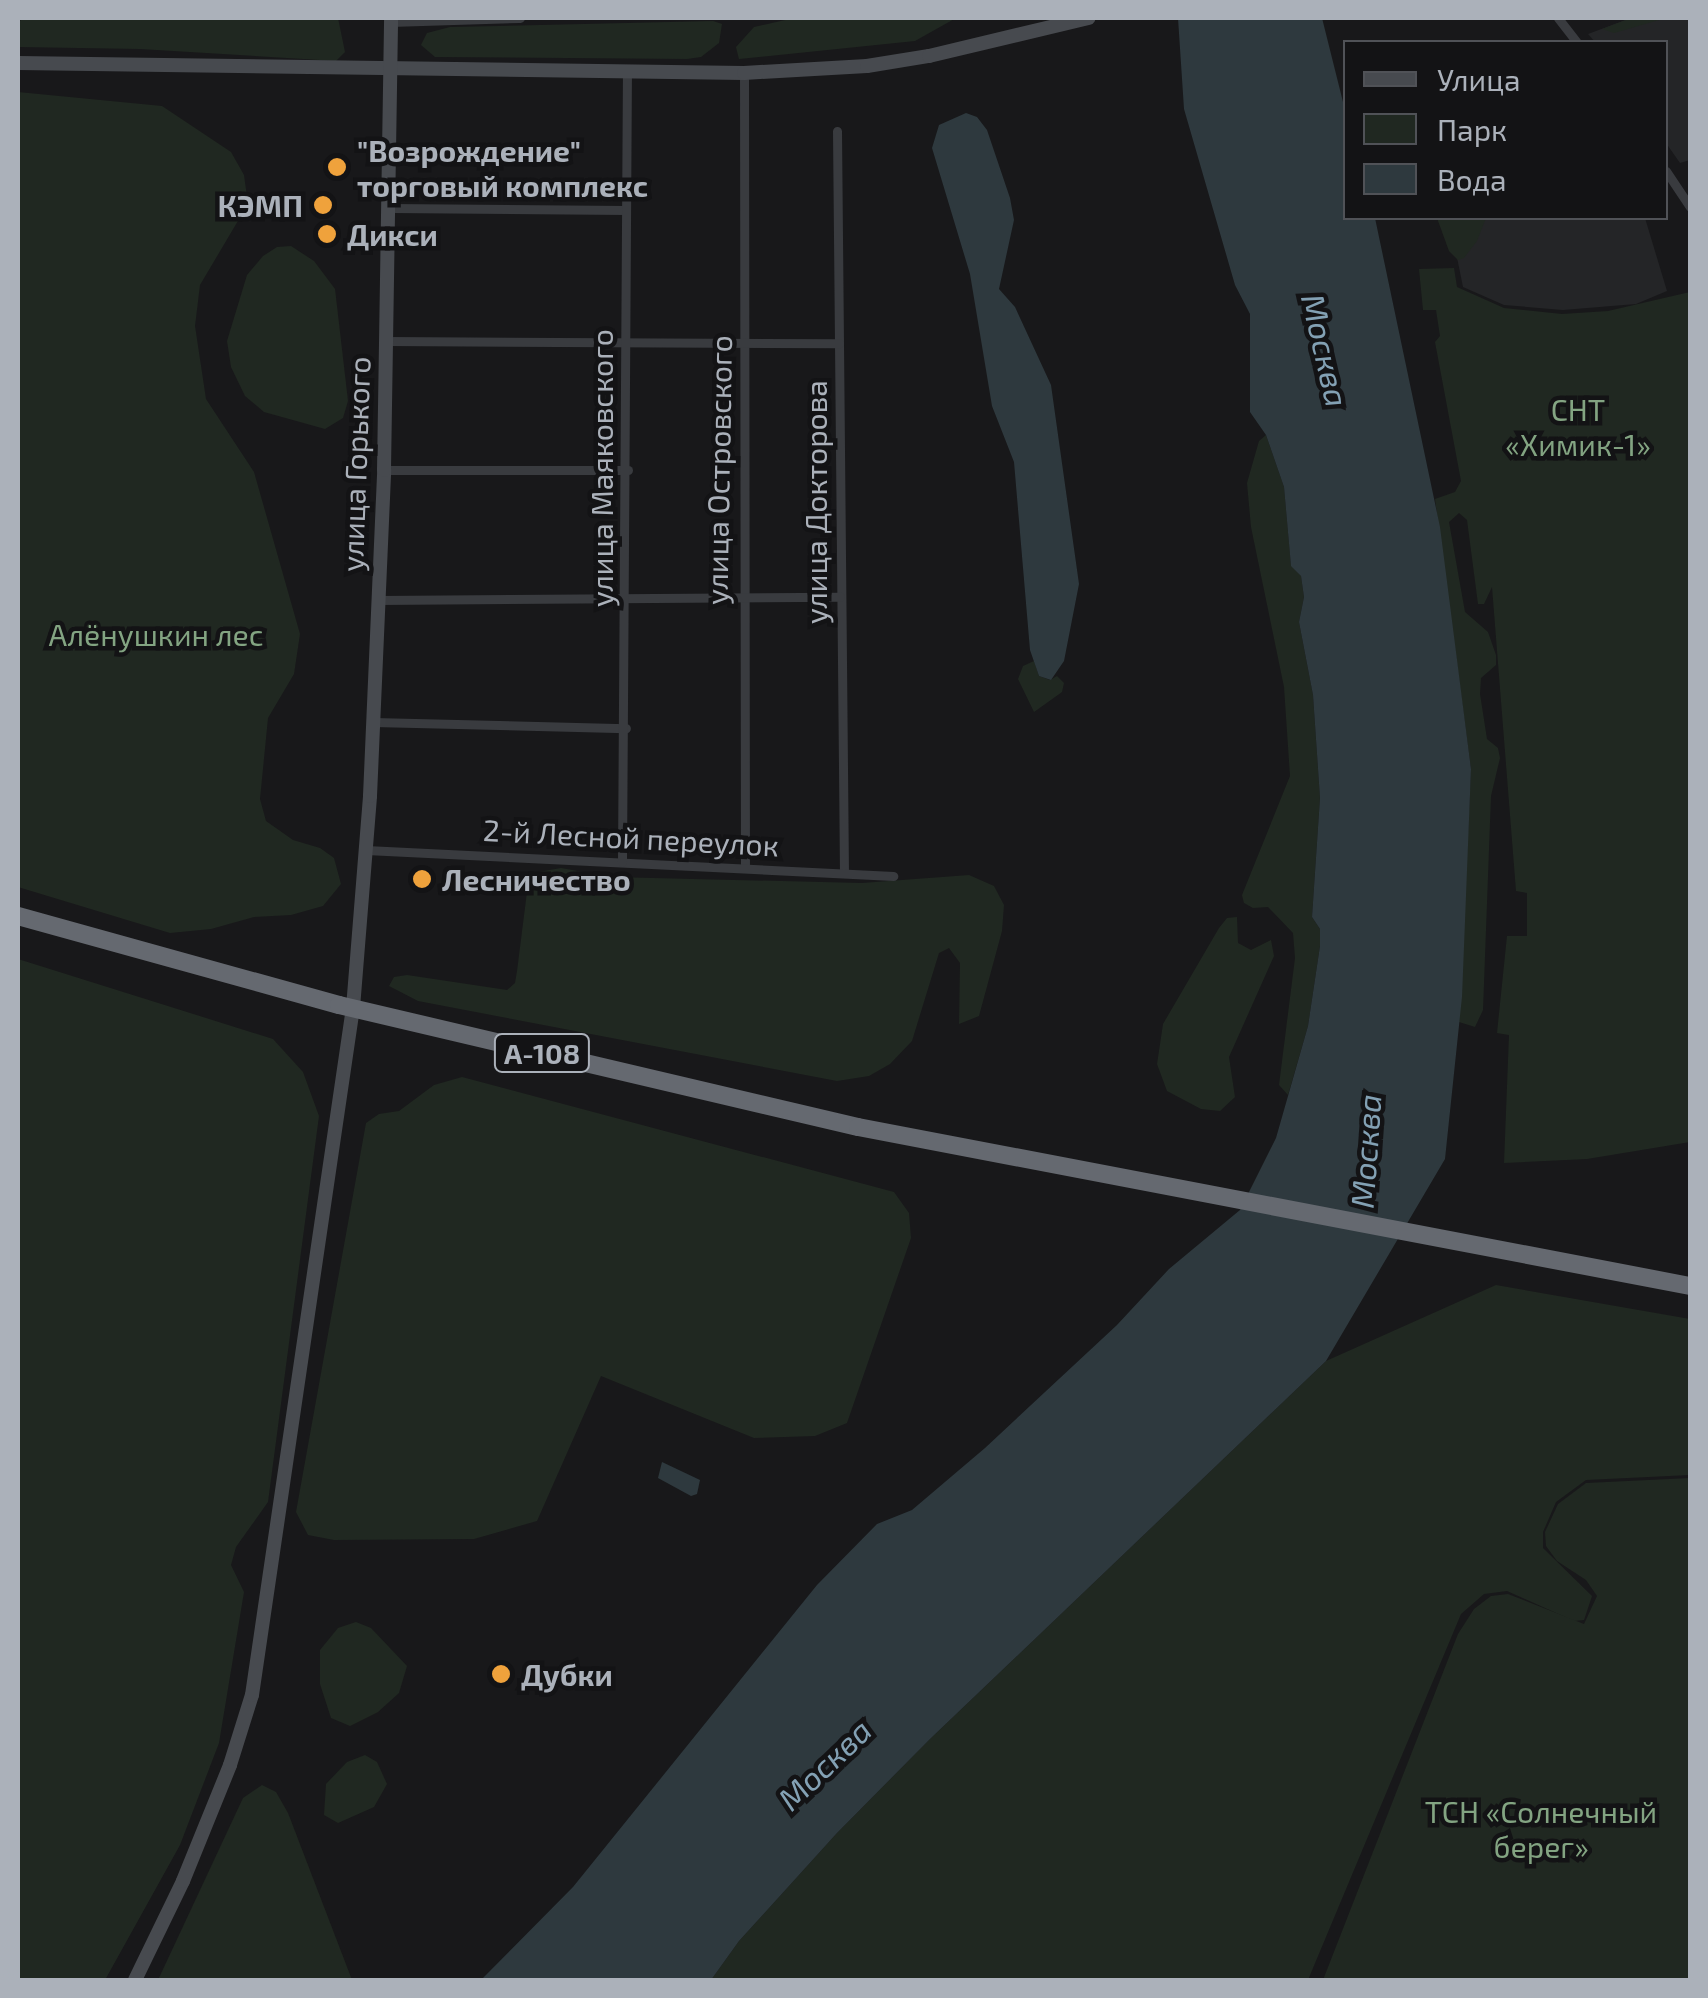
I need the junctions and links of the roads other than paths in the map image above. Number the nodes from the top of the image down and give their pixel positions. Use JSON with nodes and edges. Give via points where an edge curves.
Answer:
{"nodes":[{"id":1,"x":520,"y":18,"type":"edge"},
{"id":2,"x":1089,"y":18,"type":"edge"},
{"id":3,"x":1558,"y":18,"type":"edge"},
{"id":4,"x":390,"y":20,"type":"edge"},
{"id":5,"x":1575,"y":40,"type":"edge"},
{"id":6,"x":18,"y":62,"type":"edge"},
{"id":7,"x":392,"y":70,"type":"junction"},
{"id":8,"x":744,"y":73,"type":"junction"},
{"id":9,"x":627,"y":74,"type":"junction"},
{"id":10,"x":837,"y":131,"type":"dead end"},
{"id":11,"x":1668,"y":173,"type":"edge"},
{"id":12,"x":390,"y":208,"type":"junction"},
{"id":13,"x":1690,"y":208,"type":"edge"},
{"id":14,"x":626,"y":210,"type":"junction"},
{"id":15,"x":386,"y":340,"type":"junction"},
{"id":16,"x":626,"y":341,"type":"junction"},
{"id":17,"x":744,"y":342,"type":"junction"},
{"id":18,"x":839,"y":343,"type":"junction"},
{"id":19,"x":384,"y":470,"type":"junction"},
{"id":20,"x":628,"y":470,"type":"junction"},
{"id":21,"x":626,"y":595,"type":"junction"},
{"id":22,"x":742,"y":596,"type":"junction"},
{"id":23,"x":840,"y":597,"type":"junction"},
{"id":24,"x":378,"y":600,"type":"junction"},
{"id":25,"x":372,"y":722,"type":"junction"},
{"id":26,"x":626,"y":728,"type":"junction"},
{"id":27,"x":366,"y":850,"type":"junction"},
{"id":28,"x":622,"y":862,"type":"junction"},
{"id":29,"x":744,"y":867,"type":"junction"},
{"id":30,"x":844,"y":872,"type":"junction"},
{"id":31,"x":893,"y":876,"type":"dead end"},
{"id":32,"x":18,"y":916,"type":"edge"},
{"id":33,"x":353,"y":1008,"type":"junction"},
{"id":34,"x":1690,"y":1286,"type":"edge"},
{"id":35,"x":135,"y":1980,"type":"edge"}],
"edges":[{"from":1,"to":4,"type":"street"},
{"from":2,"to":8,"type":"main road","via":[[867,66]]},
{"from":3,"to":5,"type":"street"},
{"from":4,"to":7,"type":"main road","name":"улица Горького"},
{"from":6,"to":7,"type":"main road"},
{"from":7,"to":9,"type":"main road"},
{"from":7,"to":12,"type":"main road","name":"улица Горького"},
{"from":8,"to":9,"type":"main road"},
{"from":8,"to":17,"type":"street","name":"улица Островского"},
{"from":9,"to":14,"type":"street","name":"улица Маяковского"},
{"from":10,"to":18,"type":"street","name":"улица Докторова"},
{"from":11,"to":13,"type":"street"},
{"from":12,"to":14,"type":"street"},
{"from":12,"to":15,"type":"main road","name":"улица Горького"},
{"from":14,"to":16,"type":"street","name":"улица Маяковского"},
{"from":15,"to":16,"type":"street"},
{"from":15,"to":19,"type":"main road","name":"улица Горького"},
{"from":16,"to":17,"type":"street"},
{"from":16,"to":20,"type":"street","name":"улица Маяковского"},
{"from":17,"to":18,"type":"street"},
{"from":17,"to":22,"type":"street","name":"улица Островского"},
{"from":18,"to":23,"type":"street","name":"улица Докторова"},
{"from":19,"to":20,"type":"street"},
{"from":19,"to":24,"type":"main road","name":"улица Горького"},
{"from":20,"to":21,"type":"street","name":"улица Маяковского"},
{"from":21,"to":22,"type":"street"},
{"from":21,"to":24,"type":"street"},
{"from":21,"to":26,"type":"street","name":"улица Маяковского"},
{"from":22,"to":23,"type":"street"},
{"from":22,"to":29,"type":"street","name":"улица Островского"},
{"from":23,"to":30,"type":"street","name":"улица Докторова"},
{"from":24,"to":25,"type":"main road","name":"улица Горького"},
{"from":25,"to":26,"type":"street"},
{"from":25,"to":27,"type":"main road","name":"улица Горького"},
{"from":26,"to":28,"type":"street","name":"улица Маяковского"},
{"from":27,"to":28,"type":"street","name":"2-й Лесной переулок"},
{"from":27,"to":33,"type":"main road","name":"улица Горького"},
{"from":28,"to":29,"type":"street","name":"2-й Лесной переулок"},
{"from":29,"to":30,"type":"street","name":"2-й Лесной переулок"},
{"from":30,"to":31,"type":"street","name":"2-й Лесной переулок"},
{"from":32,"to":33,"type":"highway","number":"А-108"},
{"from":33,"to":34,"type":"highway","number":"А-108","via":[[858,1126]]},
{"from":33,"to":35,"type":"main road","name":"улица Горького","via":[[252,1695],[190,1864]]}]}
